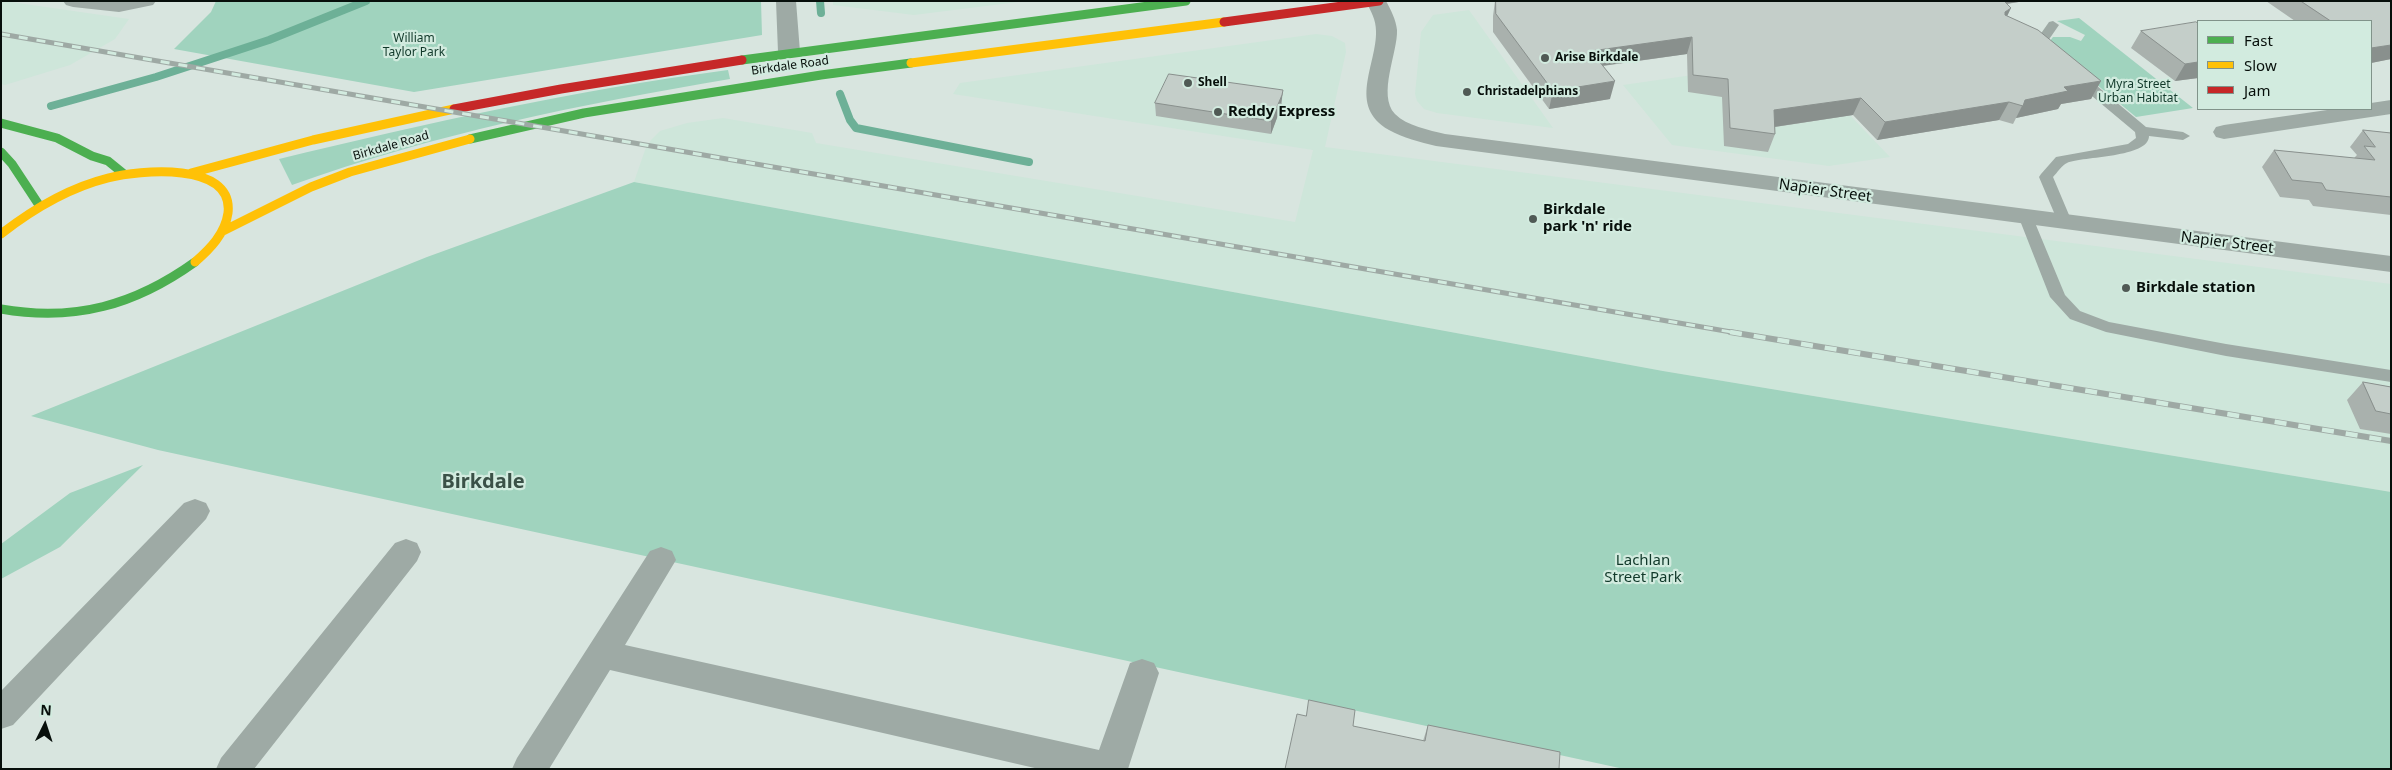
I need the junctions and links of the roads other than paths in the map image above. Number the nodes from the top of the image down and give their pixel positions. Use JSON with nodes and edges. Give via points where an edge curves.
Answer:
{"nodes":[{"id":1,"x":73,"y":1,"type":"edge"},
{"id":2,"x":146,"y":1,"type":"edge"},
{"id":3,"x":786,"y":1,"type":"edge"},
{"id":4,"x":1186,"y":1,"type":"edge"},
{"id":5,"x":1378,"y":1,"type":"edge"},
{"id":6,"x":2052,"y":25,"type":"dead end"},
{"id":7,"x":2038,"y":46,"type":"edge"},
{"id":8,"x":789,"y":52,"type":"junction"},
{"id":9,"x":2068,"y":69,"type":"edge"},
{"id":10,"x":2391,"y":107,"type":"edge"},
{"id":11,"x":2371,"y":110,"type":"edge"},
{"id":12,"x":2372,"y":110,"type":"edge"},
{"id":13,"x":1,"y":123,"type":"edge"},
{"id":14,"x":2142,"y":130,"type":"junction"},
{"id":15,"x":2224,"y":132,"type":"dead end"},
{"id":16,"x":2183,"y":136,"type":"dead end"},
{"id":17,"x":1,"y":152,"type":"edge"},
{"id":18,"x":191,"y":173,"type":"junction"},
{"id":19,"x":124,"y":174,"type":"junction"},
{"id":20,"x":39,"y":206,"type":"junction"},
{"id":21,"x":2026,"y":218,"type":"junction"},
{"id":22,"x":2064,"y":222,"type":"junction"},
{"id":23,"x":223,"y":231,"type":"junction"},
{"id":24,"x":1,"y":234,"type":"edge"},
{"id":25,"x":2391,"y":264,"type":"edge"},
{"id":26,"x":1,"y":309,"type":"edge"},
{"id":27,"x":24,"y":315,"type":"junction"},
{"id":28,"x":9,"y":321,"type":"dead end"},
{"id":29,"x":2391,"y":376,"type":"edge"},
{"id":30,"x":195,"y":511,"type":"dead end"},
{"id":31,"x":406,"y":552,"type":"dead end"},
{"id":32,"x":661,"y":560,"type":"dead end"},
{"id":33,"x":602,"y":654,"type":"junction"},
{"id":34,"x":1142,"y":673,"type":"dead end"},
{"id":35,"x":1,"y":714,"type":"edge"},
{"id":36,"x":233,"y":769,"type":"edge"},
{"id":37,"x":529,"y":769,"type":"edge"},
{"id":38,"x":1110,"y":769,"type":"edge"}],
"edges":[{"from":1,"to":2,"type":"street","via":[[128,6]]},
{"from":3,"to":8,"type":"street"},
{"from":4,"to":8,"type":"main road","name":"Birkdale Road"},
{"from":5,"to":21,"type":"street","name":"Napier Street","via":[[1386,27],[1377,80],[1378,106],[1389,121],[1416,133],[1471,145]]},
{"from":5,"to":23,"type":"main road","name":"Birkdale Road","via":[[752,85],[584,113],[457,142],[350,172],[311,187]]},
{"from":6,"to":7,"type":"lane"},
{"from":8,"to":18,"type":"main road","name":"Birkdale Road","via":[[529,94],[261,152]]},
{"from":9,"to":14,"type":"lane"},
{"from":10,"to":12,"type":"street"},
{"from":11,"to":15,"type":"street"},
{"from":13,"to":19,"type":"main road","via":[[57,138],[108,161]]},
{"from":14,"to":16,"type":"lane"},
{"from":14,"to":22,"type":"lane","via":[[2143,139],[2132,147],[2061,160],[2046,177]]},
{"from":17,"to":20,"type":"main road","via":[[21,173],[27,190]]},
{"from":18,"to":19,"type":"main road","via":[[160,170]]},
{"from":18,"to":23,"type":"main road","via":[[213,181],[226,194],[230,211]]},
{"from":19,"to":20,"type":"main road","via":[[73,189]]},
{"from":20,"to":24,"type":"main road"},
{"from":21,"to":22,"type":"street","name":"Napier Street"},
{"from":21,"to":29,"type":"lane","via":[[2058,297],[2076,315],[2106,327]]},
{"from":22,"to":25,"type":"street","name":"Napier Street"},
{"from":23,"to":27,"type":"main road","via":[[205,253],[177,275],[141,294],[101,308],[69,314]]},
{"from":26,"to":27,"type":"main road"},
{"from":27,"to":28,"type":"main road"},
{"from":30,"to":35,"type":"street"},
{"from":31,"to":36,"type":"street"},
{"from":32,"to":33,"type":"street"},
{"from":33,"to":37,"type":"street"},
{"from":33,"to":38,"type":"street"},
{"from":34,"to":38,"type":"street"}]}
